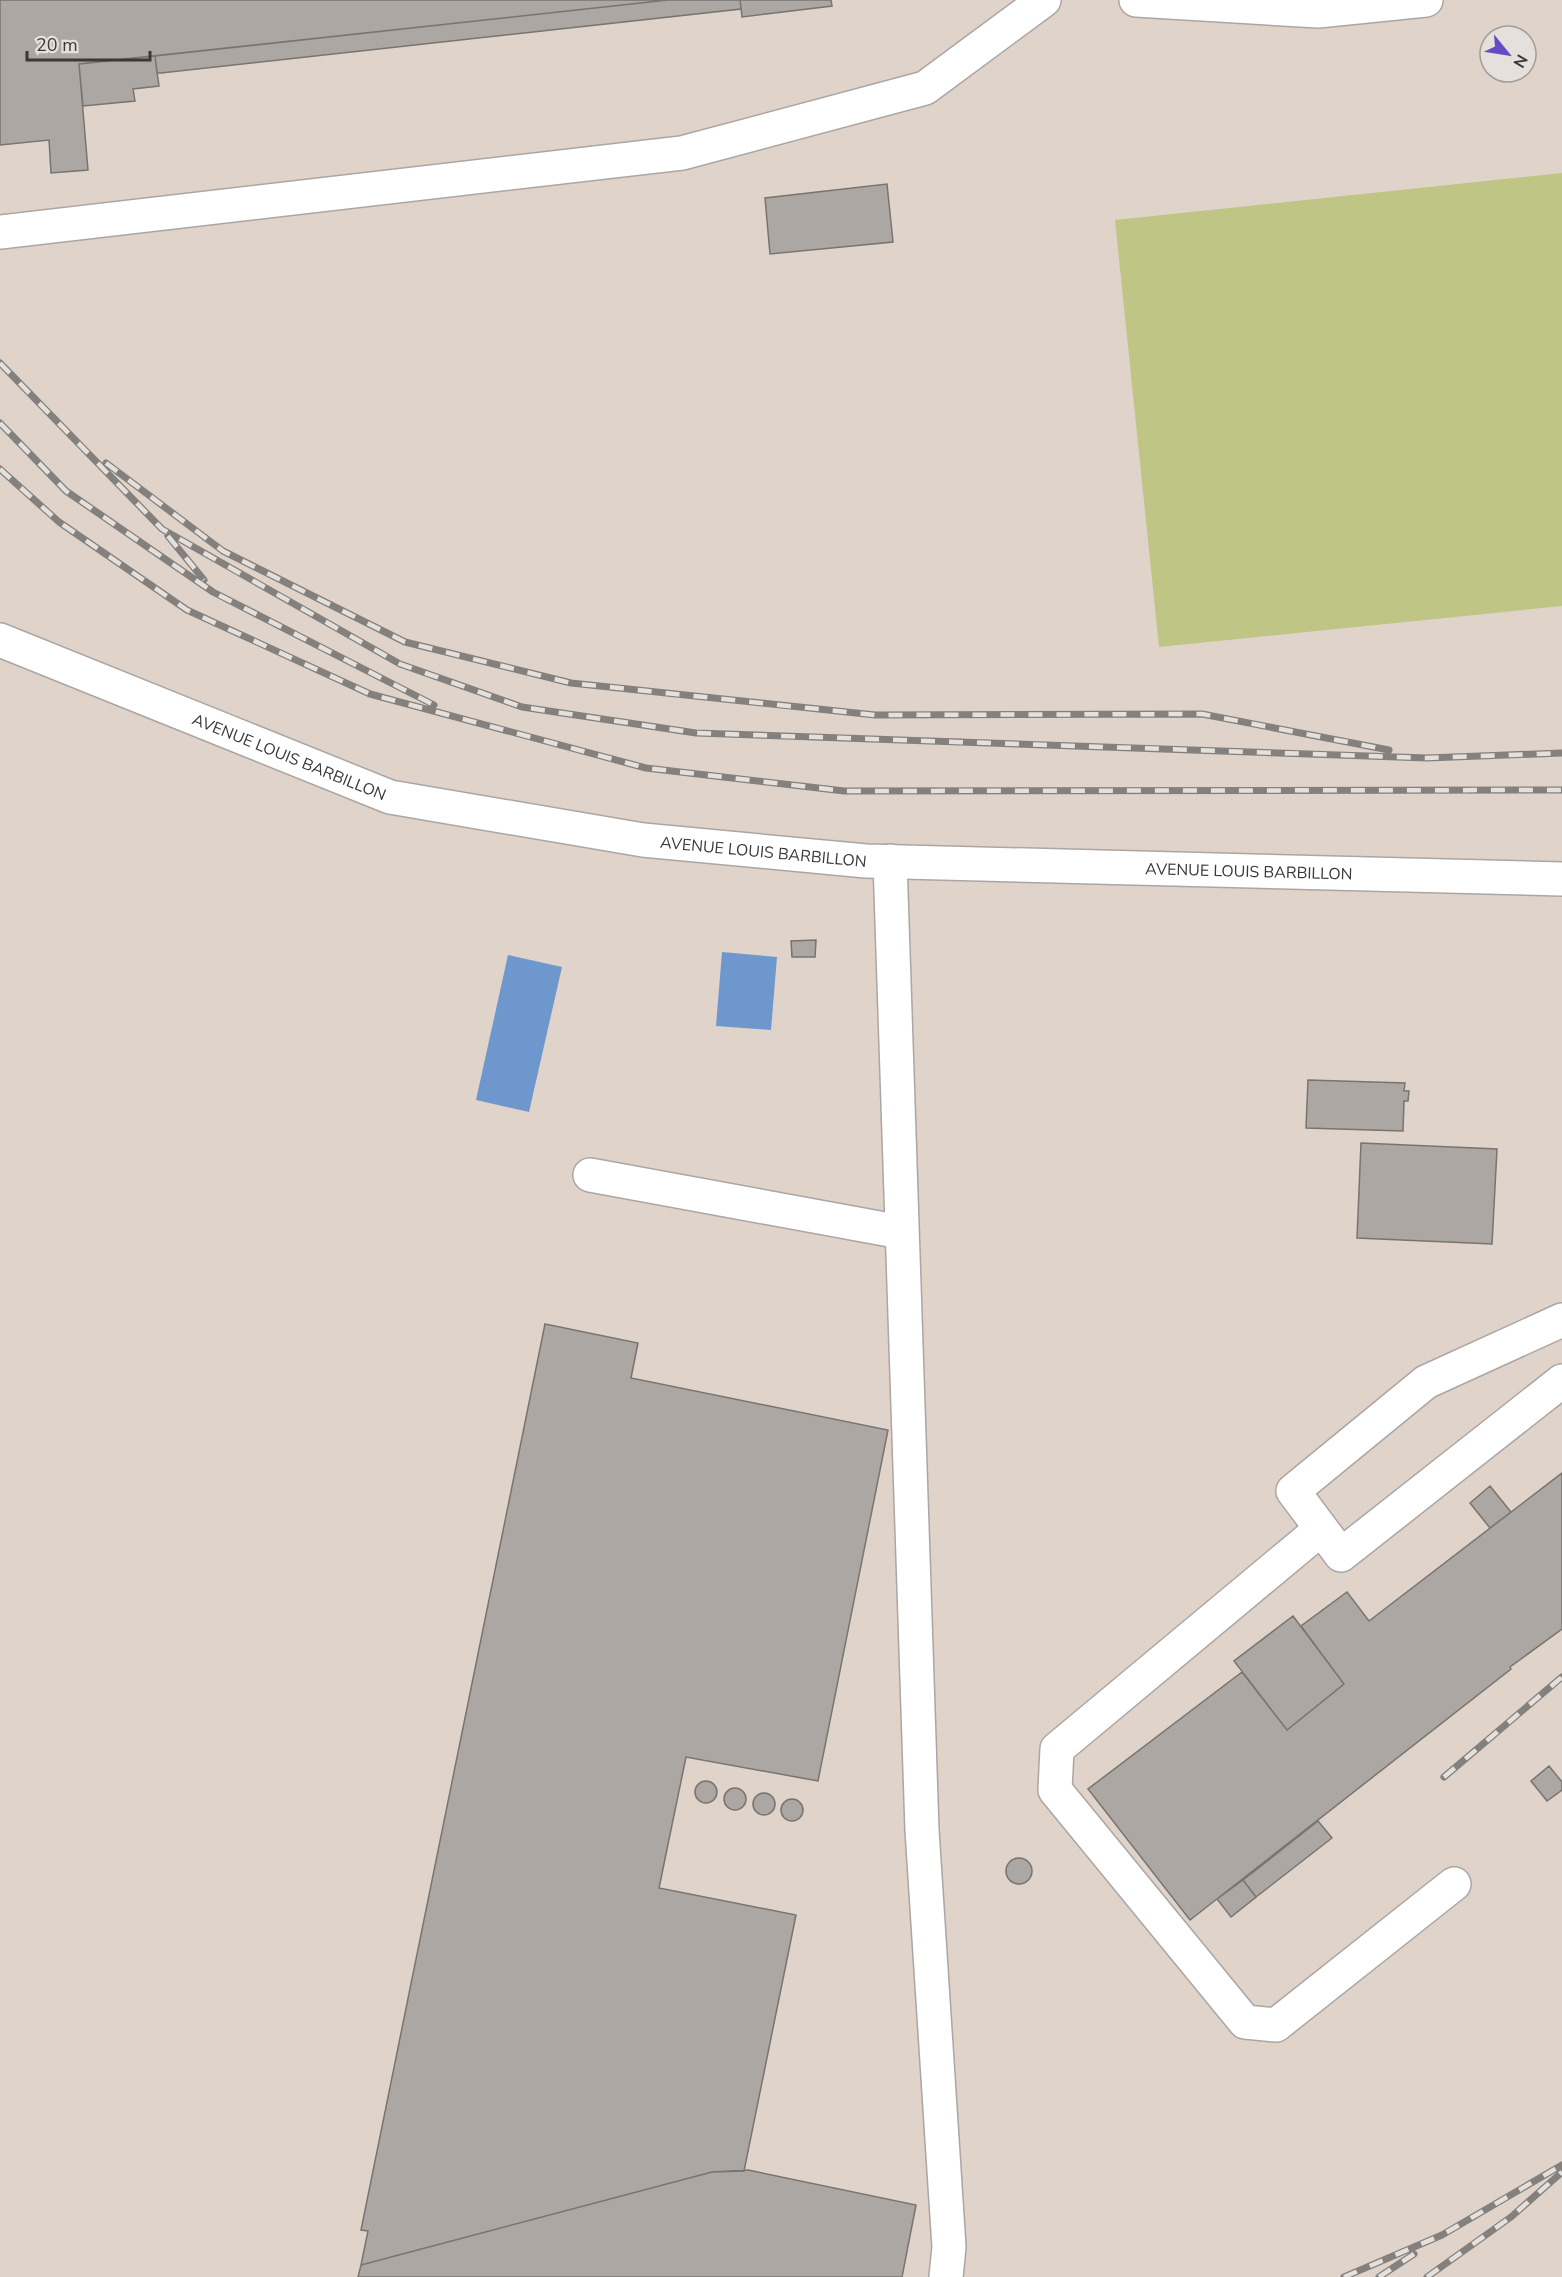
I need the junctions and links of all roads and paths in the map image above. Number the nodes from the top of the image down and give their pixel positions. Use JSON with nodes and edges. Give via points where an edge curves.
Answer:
{"nodes":[{"id":1,"x":1044,"y":0,"type":"edge"},
{"id":2,"x":1136,"y":0,"type":"edge"},
{"id":3,"x":1426,"y":0,"type":"edge"},
{"id":4,"x":0,"y":232,"type":"edge"},
{"id":5,"x":0,"y":640,"type":"edge"},
{"id":6,"x":890,"y":861,"type":"junction"},
{"id":7,"x":1562,"y":879,"type":"edge"},
{"id":8,"x":590,"y":1175,"type":"dead end"},
{"id":9,"x":901,"y":1232,"type":"junction"},
{"id":10,"x":1562,"y":1320,"type":"edge"},
{"id":11,"x":1562,"y":1381,"type":"edge"},
{"id":12,"x":1321,"y":1529,"type":"junction"},
{"id":13,"x":1454,"y":1884,"type":"dead end"},
{"id":14,"x":946,"y":2277,"type":"edge"}],
"edges":[{"from":1,"to":4,"type":"street","via":[[926,88],[682,153]]},
{"from":2,"to":3,"type":"street","via":[[1318,11]]},
{"from":5,"to":6,"type":"street","name":"AVENUE LOUIS BARBILLON","via":[[390,797],[643,840]]},
{"from":6,"to":7,"type":"street","name":"AVENUE LOUIS BARBILLON"},
{"from":6,"to":9,"type":"street"},
{"from":8,"to":9,"type":"street"},
{"from":9,"to":14,"type":"street","via":[[922,1830],[950,2247]]},
{"from":10,"to":12,"type":"street","via":[[1426,1383],[1293,1491]]},
{"from":11,"to":12,"type":"street","via":[[1341,1555]]},
{"from":12,"to":13,"type":"street","via":[[1057,1749],[1055,1790],[1245,2022],[1275,2025]]}]}
